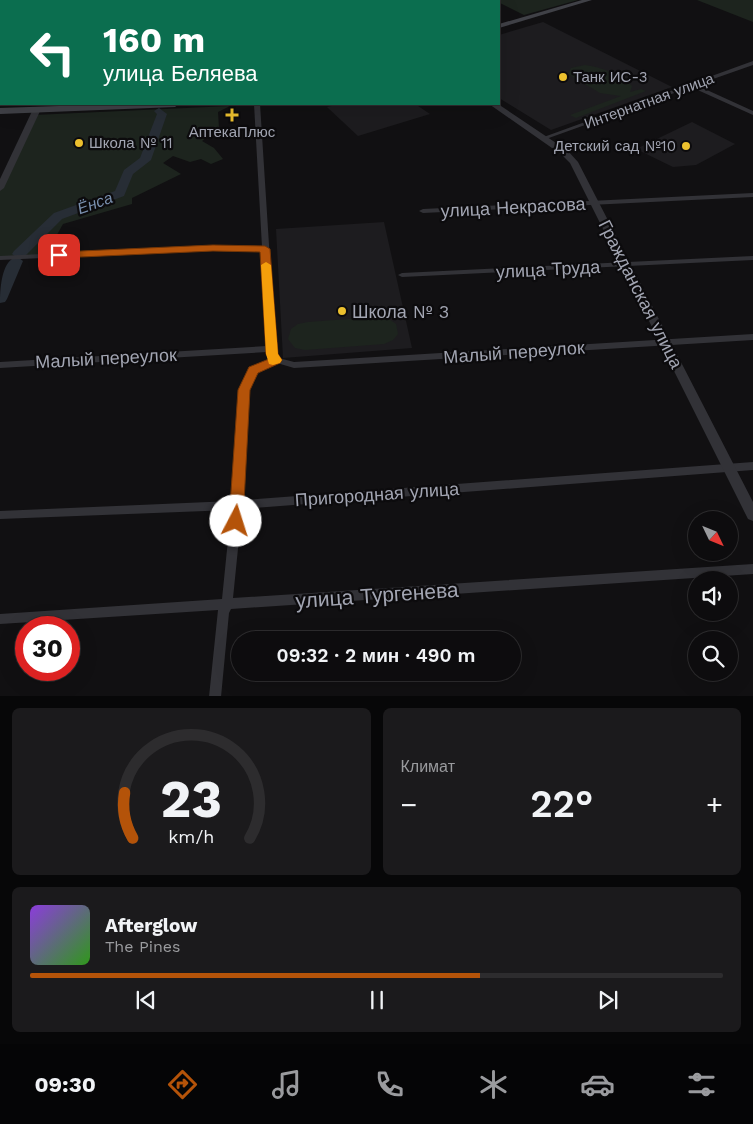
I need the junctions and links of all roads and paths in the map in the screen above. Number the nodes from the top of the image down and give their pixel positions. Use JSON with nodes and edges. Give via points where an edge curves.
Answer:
{"nodes":[{"id":1,"x":589,"y":0,"type":"edge"},
{"id":2,"x":500,"y":26,"type":"edge"},
{"id":3,"x":753,"y":63,"type":"edge"},
{"id":4,"x":691,"y":85,"type":"junction"},
{"id":5,"x":147,"y":105,"type":"edge"},
{"id":6,"x":258,"y":105,"type":"edge"},
{"id":7,"x":494,"y":105,"type":"edge"},
{"id":8,"x":37,"y":109,"type":"junction"},
{"id":9,"x":0,"y":111,"type":"edge"},
{"id":10,"x":753,"y":112,"type":"edge"},
{"id":11,"x":544,"y":138,"type":"junction"},
{"id":12,"x":0,"y":188,"type":"edge"},
{"id":13,"x":753,"y":195,"type":"edge"},
{"id":14,"x":595,"y":203,"type":"junction"},
{"id":15,"x":423,"y":211,"type":"dead end"},
{"id":16,"x":265,"y":249,"type":"junction"},
{"id":17,"x":0,"y":258,"type":"edge"},
{"id":18,"x":753,"y":258,"type":"edge"},
{"id":19,"x":627,"y":265,"type":"junction"},
{"id":20,"x":402,"y":275,"type":"dead end"},
{"id":21,"x":753,"y":337,"type":"edge"},
{"id":22,"x":666,"y":342,"type":"junction"},
{"id":23,"x":272,"y":349,"type":"junction"},
{"id":24,"x":276,"y":360,"type":"junction"},
{"id":25,"x":0,"y":365,"type":"edge"},
{"id":26,"x":753,"y":466,"type":"edge"},
{"id":27,"x":730,"y":468,"type":"junction"},
{"id":28,"x":238,"y":504,"type":"junction"},
{"id":29,"x":0,"y":515,"type":"edge"},
{"id":30,"x":753,"y":515,"type":"edge"},
{"id":31,"x":753,"y":569,"type":"edge"},
{"id":32,"x":227,"y":605,"type":"junction"},
{"id":33,"x":0,"y":619,"type":"edge"},
{"id":34,"x":215,"y":696,"type":"edge"}],
"edges":[{"from":1,"to":2,"type":"main road"},
{"from":3,"to":4,"type":"street","name":"Интернатная улица"},
{"from":4,"to":10,"type":"street"},
{"from":4,"to":11,"type":"street","name":"Интернатная улица"},
{"from":5,"to":8,"type":"main road"},
{"from":6,"to":16,"type":"street"},
{"from":7,"to":11,"type":"street","name":"Гражданская улица"},
{"from":8,"to":9,"type":"main road"},
{"from":8,"to":12,"type":"street"},
{"from":11,"to":14,"type":"street","name":"Гражданская улица","via":[[574,162]]},
{"from":13,"to":14,"type":"street","name":"улица Некрасова"},
{"from":14,"to":15,"type":"street","name":"улица Некрасова"},
{"from":14,"to":19,"type":"street","name":"Гражданская улица"},
{"from":16,"to":17,"type":"street","via":[[213,248]]},
{"from":16,"to":23,"type":"street"},
{"from":18,"to":19,"type":"street","name":"улица Труда"},
{"from":19,"to":20,"type":"street","name":"улица Труда"},
{"from":19,"to":22,"type":"street","name":"Гражданская улица"},
{"from":21,"to":22,"type":"street","name":"Малый переулок"},
{"from":22,"to":24,"type":"street","name":"Малый переулок","via":[[294,365]]},
{"from":22,"to":27,"type":"street","name":"Гражданская улица"},
{"from":23,"to":24,"type":"street"},
{"from":23,"to":25,"type":"street","name":"Малый переулок"},
{"from":24,"to":28,"type":"street","via":[[254,370],[244,390]]},
{"from":26,"to":27,"type":"street","name":"Пригородная улица"},
{"from":27,"to":28,"type":"street","name":"Пригородная улица"},
{"from":27,"to":30,"type":"street","name":"Гражданская улица"},
{"from":28,"to":29,"type":"street","name":"Пригородная улица"},
{"from":28,"to":32,"type":"street"},
{"from":31,"to":32,"type":"street","name":"улица Тургенева"},
{"from":32,"to":33,"type":"street","name":"улица Тургенева"},
{"from":32,"to":34,"type":"street"}]}
